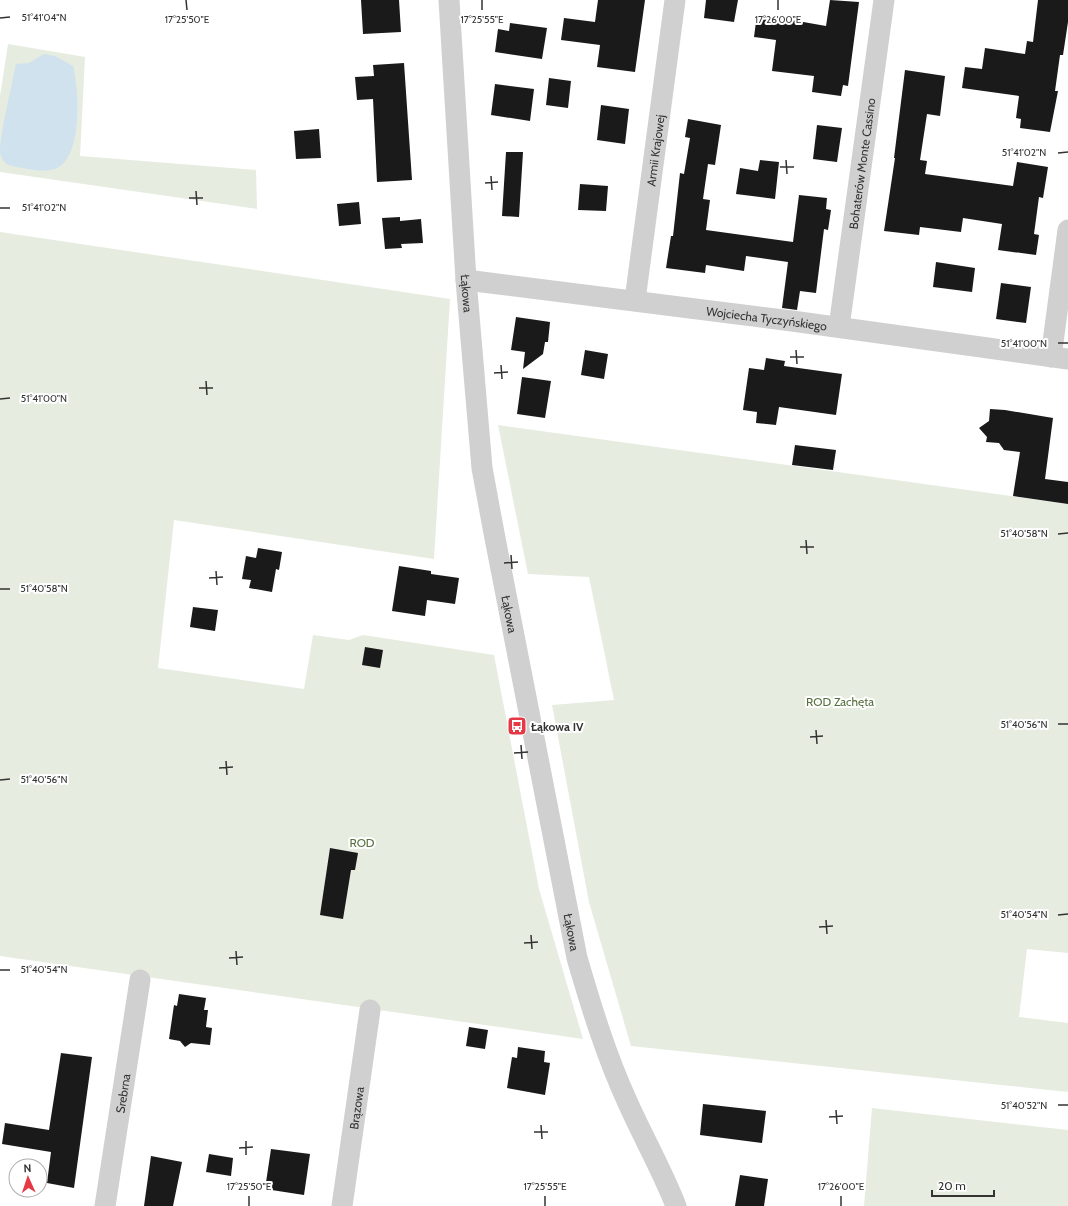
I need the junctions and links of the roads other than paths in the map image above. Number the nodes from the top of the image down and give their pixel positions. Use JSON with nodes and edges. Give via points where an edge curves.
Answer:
{"nodes":[{"id":1,"x":449,"y":0,"type":"edge"},
{"id":2,"x":675,"y":0,"type":"edge"},
{"id":3,"x":884,"y":0,"type":"edge"},
{"id":4,"x":1068,"y":230,"type":"edge"},
{"id":5,"x":466,"y":280,"type":"junction"},
{"id":6,"x":635,"y":300,"type":"junction"},
{"id":7,"x":840,"y":327,"type":"junction"},
{"id":8,"x":1059,"y":358,"type":"edge"},
{"id":9,"x":140,"y":980,"type":"dead end"},
{"id":10,"x":370,"y":1010,"type":"dead end"},
{"id":11,"x":105,"y":1206,"type":"edge"},
{"id":12,"x":342,"y":1206,"type":"edge"},
{"id":13,"x":676,"y":1206,"type":"edge"}],
"edges":[{"from":1,"to":5,"type":"street","name":"Łąkowa"},
{"from":2,"to":6,"type":"street","name":"Armii Krajowej"},
{"from":3,"to":7,"type":"street","name":"Bohaterów Monte Cassino"},
{"from":4,"to":8,"type":"street"},
{"from":5,"to":6,"type":"street","name":"Wojciecha Tyczyńskiego"},
{"from":5,"to":13,"type":"street","name":"Łąkowa","via":[[482,468],[577,958],[611,1062]]},
{"from":6,"to":7,"type":"street","name":"Wojciecha Tyczyńskiego"},
{"from":7,"to":8,"type":"street","name":"Wojciecha Tyczyńskiego"},
{"from":9,"to":11,"type":"street","name":"Srebrna"},
{"from":10,"to":12,"type":"street","name":"Brązowa"}]}
